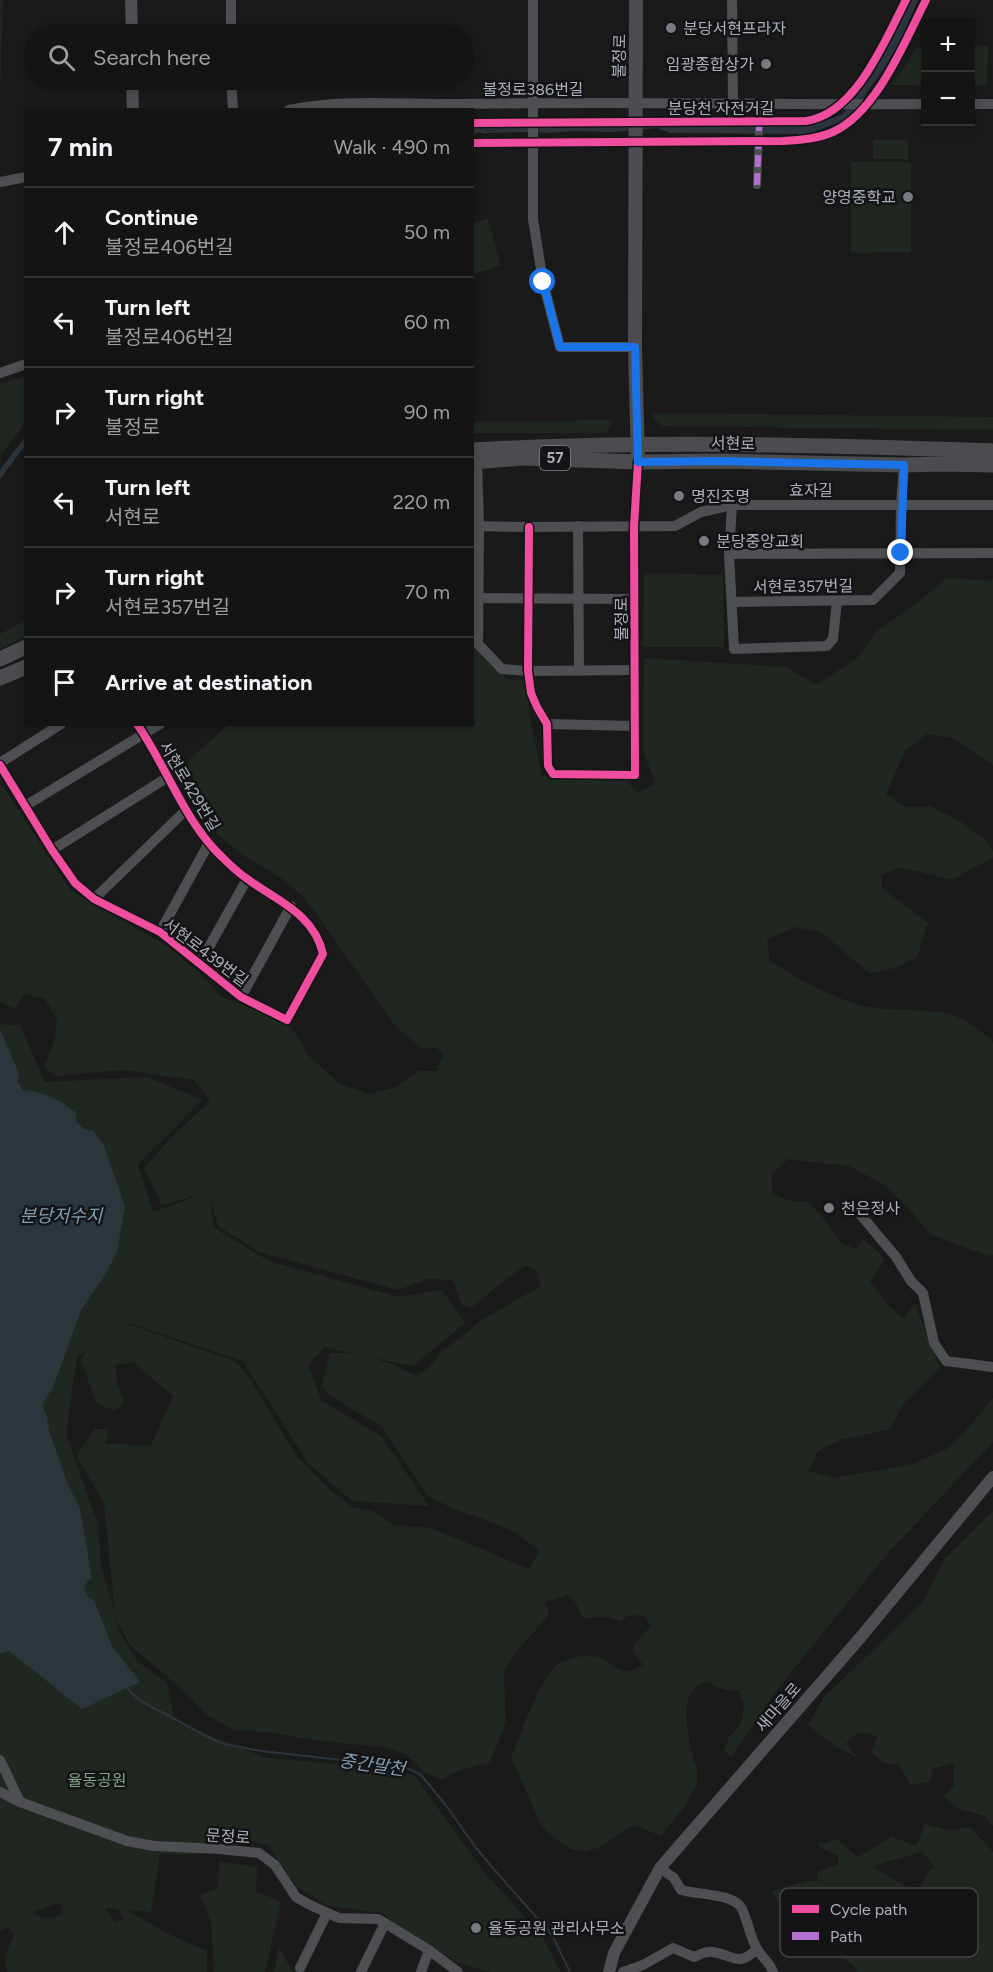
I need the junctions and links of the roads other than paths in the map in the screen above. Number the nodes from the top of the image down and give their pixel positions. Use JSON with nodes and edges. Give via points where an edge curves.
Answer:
{"nodes":[{"id":1,"x":131,"y":0,"type":"edge"},
{"id":2,"x":231,"y":0,"type":"edge"},
{"id":3,"x":533,"y":0,"type":"edge"},
{"id":4,"x":636,"y":0,"type":"edge"},
{"id":5,"x":732,"y":0,"type":"edge"},
{"id":6,"x":132,"y":24,"type":"edge"},
{"id":7,"x":231,"y":24,"type":"edge"},
{"id":8,"x":132,"y":90,"type":"edge"},
{"id":9,"x":232,"y":90,"type":"edge"},
{"id":10,"x":733,"y":103,"type":"junction"},
{"id":11,"x":760,"y":104,"type":"junction"},
{"id":12,"x":921,"y":104,"type":"edge"},
{"id":13,"x":975,"y":104,"type":"edge"},
{"id":14,"x":993,"y":104,"type":"edge"},
{"id":15,"x":533,"y":107,"type":"junction"},
{"id":16,"x":133,"y":108,"type":"edge"},
{"id":17,"x":233,"y":108,"type":"edge"},
{"id":18,"x":303,"y":108,"type":"edge"},
{"id":19,"x":635,"y":109,"type":"junction"},
{"id":20,"x":24,"y":177,"type":"edge"},
{"id":21,"x":0,"y":182,"type":"edge"},
{"id":22,"x":757,"y":185,"type":"dead end"},
{"id":23,"x":635,"y":347,"type":"junction"},
{"id":24,"x":24,"y":365,"type":"edge"},
{"id":25,"x":0,"y":373,"type":"edge"},
{"id":26,"x":636,"y":444,"type":"junction"},
{"id":27,"x":993,"y":451,"type":"edge"},
{"id":28,"x":474,"y":458,"type":"edge"},
{"id":29,"x":638,"y":462,"type":"junction"},
{"id":30,"x":904,"y":465,"type":"junction"},
{"id":31,"x":993,"y":465,"type":"edge"},
{"id":32,"x":901,"y":504,"type":"junction"},
{"id":33,"x":732,"y":505,"type":"junction"},
{"id":34,"x":993,"y":506,"type":"edge"},
{"id":35,"x":476,"y":526,"type":"edge"},
{"id":36,"x":578,"y":526,"type":"junction"},
{"id":37,"x":634,"y":526,"type":"junction"},
{"id":38,"x":529,"y":527,"type":"junction"},
{"id":39,"x":901,"y":553,"type":"junction"},
{"id":40,"x":729,"y":554,"type":"junction"},
{"id":41,"x":993,"y":554,"type":"edge"},
{"id":42,"x":475,"y":578,"type":"edge"},
{"id":43,"x":478,"y":598,"type":"junction"},
{"id":44,"x":530,"y":599,"type":"junction"},
{"id":45,"x":578,"y":599,"type":"junction"},
{"id":46,"x":635,"y":599,"type":"junction"},
{"id":47,"x":837,"y":601,"type":"junction"},
{"id":48,"x":732,"y":602,"type":"junction"},
{"id":49,"x":24,"y":648,"type":"edge"},
{"id":50,"x":0,"y":659,"type":"edge"},
{"id":51,"x":24,"y":668,"type":"edge"},
{"id":52,"x":579,"y":670,"type":"junction"},
{"id":53,"x":635,"y":670,"type":"junction"},
{"id":54,"x":528,"y":671,"type":"junction"},
{"id":55,"x":0,"y":678,"type":"edge"},
{"id":56,"x":547,"y":724,"type":"junction"},
{"id":57,"x":58,"y":726,"type":"edge"},
{"id":58,"x":138,"y":726,"type":"edge"},
{"id":59,"x":157,"y":726,"type":"edge"},
{"id":60,"x":634,"y":726,"type":"junction"},
{"id":61,"x":144,"y":734,"type":"junction"},
{"id":62,"x":0,"y":764,"type":"edge"},
{"id":63,"x":168,"y":777,"type":"junction"},
{"id":64,"x":25,"y":806,"type":"junction"},
{"id":65,"x":186,"y":810,"type":"junction"},
{"id":66,"x":209,"y":843,"type":"junction"},
{"id":67,"x":52,"y":850,"type":"junction"},
{"id":68,"x":247,"y":879,"type":"junction"},
{"id":69,"x":94,"y":899,"type":"junction"},
{"id":70,"x":291,"y":906,"type":"junction"},
{"id":71,"x":160,"y":932,"type":"junction"},
{"id":72,"x":200,"y":963,"type":"junction"},
{"id":73,"x":241,"y":997,"type":"junction"},
{"id":74,"x":287,"y":1020,"type":"joint"},
{"id":75,"x":860,"y":1214,"type":"dead end"},
{"id":76,"x":993,"y":1366,"type":"edge"},
{"id":77,"x":993,"y":1477,"type":"edge"},
{"id":78,"x":0,"y":1760,"type":"edge"},
{"id":79,"x":0,"y":1792,"type":"edge"},
{"id":80,"x":20,"y":1802,"type":"junction"},
{"id":81,"x":660,"y":1868,"type":"junction"},
{"id":82,"x":327,"y":1914,"type":"junction"},
{"id":83,"x":385,"y":1923,"type":"junction"},
{"id":84,"x":757,"y":1949,"type":"junction"},
{"id":85,"x":429,"y":1950,"type":"junction"},
{"id":86,"x":300,"y":1968,"type":"dead end"},
{"id":87,"x":362,"y":1972,"type":"edge"},
{"id":88,"x":421,"y":1972,"type":"edge"},
{"id":89,"x":458,"y":1972,"type":"edge"},
{"id":90,"x":609,"y":1972,"type":"edge"},
{"id":91,"x":623,"y":1972,"type":"edge"},
{"id":92,"x":773,"y":1972,"type":"edge"}],
"edges":[{"from":1,"to":6,"type":"street"},
{"from":2,"to":7,"type":"street"},
{"from":3,"to":15,"type":"street"},
{"from":4,"to":19,"type":"main road","name":"불정로"},
{"from":5,"to":10,"type":"street"},
{"from":8,"to":16,"type":"street"},
{"from":9,"to":17,"type":"street"},
{"from":10,"to":11,"type":"street","name":"불정로386번길"},
{"from":10,"to":19,"type":"street","name":"불정로386번길"},
{"from":11,"to":12,"type":"street","name":"불정로386번길"},
{"from":11,"to":22,"type":"street"},
{"from":13,"to":14,"type":"street"},
{"from":15,"to":18,"type":"street","name":"불정로386번길","via":[[344,102]]},
{"from":15,"to":19,"type":"street","name":"불정로386번길"},
{"from":15,"to":23,"type":"street","via":[[537,248],[560,347]]},
{"from":19,"to":23,"type":"main road","name":"불정로"},
{"from":20,"to":21,"type":"street"},
{"from":23,"to":26,"type":"main road","name":"불정로"},
{"from":24,"to":25,"type":"street"},
{"from":26,"to":27,"type":"main road","name":"서현로","number":"57"},
{"from":26,"to":28,"type":"main road","name":"서현로","number":"57","via":[[570,445]]},
{"from":26,"to":29,"type":"main road","name":"불정로"},
{"from":28,"to":29,"type":"main road","name":"서현로","number":"57"},
{"from":28,"to":35,"type":"street"},
{"from":29,"to":30,"type":"main road","name":"서현로","number":"57"},
{"from":29,"to":37,"type":"street","name":"불정로"},
{"from":30,"to":31,"type":"main road","name":"서현로","number":"57"},
{"from":30,"to":32,"type":"street","name":"서현로357번길"},
{"from":32,"to":33,"type":"street","name":"효자길"},
{"from":32,"to":34,"type":"street","name":"효자길"},
{"from":32,"to":39,"type":"street","name":"서현로357번길"},
{"from":33,"to":37,"type":"street","name":"효자길","via":[[701,512],[675,526]]},
{"from":33,"to":40,"type":"street"},
{"from":35,"to":38,"type":"street","name":"효자길"},
{"from":35,"to":42,"type":"street"},
{"from":36,"to":37,"type":"street","name":"효자길"},
{"from":36,"to":38,"type":"street","name":"효자길"},
{"from":36,"to":45,"type":"street"},
{"from":37,"to":46,"type":"street","name":"불정로"},
{"from":38,"to":44,"type":"street"},
{"from":39,"to":40,"type":"street"},
{"from":39,"to":41,"type":"street"},
{"from":39,"to":47,"type":"street","name":"서현로357번길","via":[[900,573],[873,600]]},
{"from":40,"to":48,"type":"street"},
{"from":42,"to":43,"type":"street"},
{"from":43,"to":44,"type":"street"},
{"from":43,"to":54,"type":"street","via":[[478,644],[502,669]]},
{"from":44,"to":45,"type":"street"},
{"from":44,"to":54,"type":"street"},
{"from":45,"to":46,"type":"street"},
{"from":45,"to":52,"type":"street"},
{"from":46,"to":53,"type":"street","name":"불정로"},
{"from":47,"to":48,"type":"street","name":"서현로357번길"},
{"from":47,"to":48,"type":"street","via":[[833,639],[827,646],[734,649]]},
{"from":49,"to":50,"type":"main road"},
{"from":51,"to":55,"type":"main road"},
{"from":52,"to":53,"type":"street"},
{"from":52,"to":54,"type":"street"},
{"from":53,"to":60,"type":"street","name":"불정로"},
{"from":54,"to":56,"type":"street","via":[[531,693]]},
{"from":56,"to":60,"type":"street"},
{"from":56,"to":60,"type":"street","name":"불정로","via":[[548,766],[553,774],[635,775]]},
{"from":57,"to":62,"type":"street"},
{"from":58,"to":61,"type":"street","name":"서현로429번길"},
{"from":59,"to":61,"type":"street"},
{"from":61,"to":63,"type":"street","name":"서현로429번길"},
{"from":61,"to":64,"type":"street","name":"서현로429번길"},
{"from":62,"to":64,"type":"street","name":"서현로439번길"},
{"from":63,"to":65,"type":"street","name":"서현로429번길"},
{"from":63,"to":67,"type":"street","name":"서현로429번길"},
{"from":64,"to":67,"type":"street","name":"서현로439번길"},
{"from":65,"to":66,"type":"street","name":"서현로429번길"},
{"from":65,"to":69,"type":"street","name":"서현로429번길"},
{"from":66,"to":68,"type":"street","name":"서현로429번길"},
{"from":66,"to":71,"type":"street","name":"서현로429번길"},
{"from":67,"to":69,"type":"street","name":"서현로439번길","via":[[75,883]]},
{"from":68,"to":70,"type":"street","name":"서현로429번길"},
{"from":68,"to":72,"type":"street"},
{"from":69,"to":71,"type":"street","name":"서현로439번길"},
{"from":70,"to":73,"type":"street"},
{"from":70,"to":74,"type":"street","name":"서현로429번길","via":[[312,931],[323,954]]},
{"from":71,"to":72,"type":"street","name":"서현로439번길"},
{"from":72,"to":73,"type":"street","name":"서현로439번길"},
{"from":73,"to":74,"type":"street","name":"서현로439번길"},
{"from":75,"to":76,"type":"street","via":[[923,1293],[934,1343],[946,1361]]},
{"from":77,"to":81,"type":"street","name":"새마을로","via":[[860,1638]]},
{"from":78,"to":80,"type":"street"},
{"from":79,"to":80,"type":"street","name":"문정로"},
{"from":80,"to":82,"type":"street","name":"문정로","via":[[140,1844],[259,1853],[275,1865],[296,1897]]},
{"from":81,"to":84,"type":"street","via":[[674,1878],[681,1890],[736,1901]]},
{"from":81,"to":90,"type":"street","name":"새마을로","via":[[614,1953]]},
{"from":82,"to":83,"type":"street","name":"문정로"},
{"from":82,"to":86,"type":"street"},
{"from":83,"to":85,"type":"street","name":"문정로"},
{"from":83,"to":87,"type":"street"},
{"from":84,"to":91,"type":"street","via":[[748,1957],[735,1960],[714,1952],[694,1957],[673,1948]]},
{"from":84,"to":92,"type":"street"},
{"from":85,"to":88,"type":"street"},
{"from":85,"to":89,"type":"street","name":"문정로"}]}
